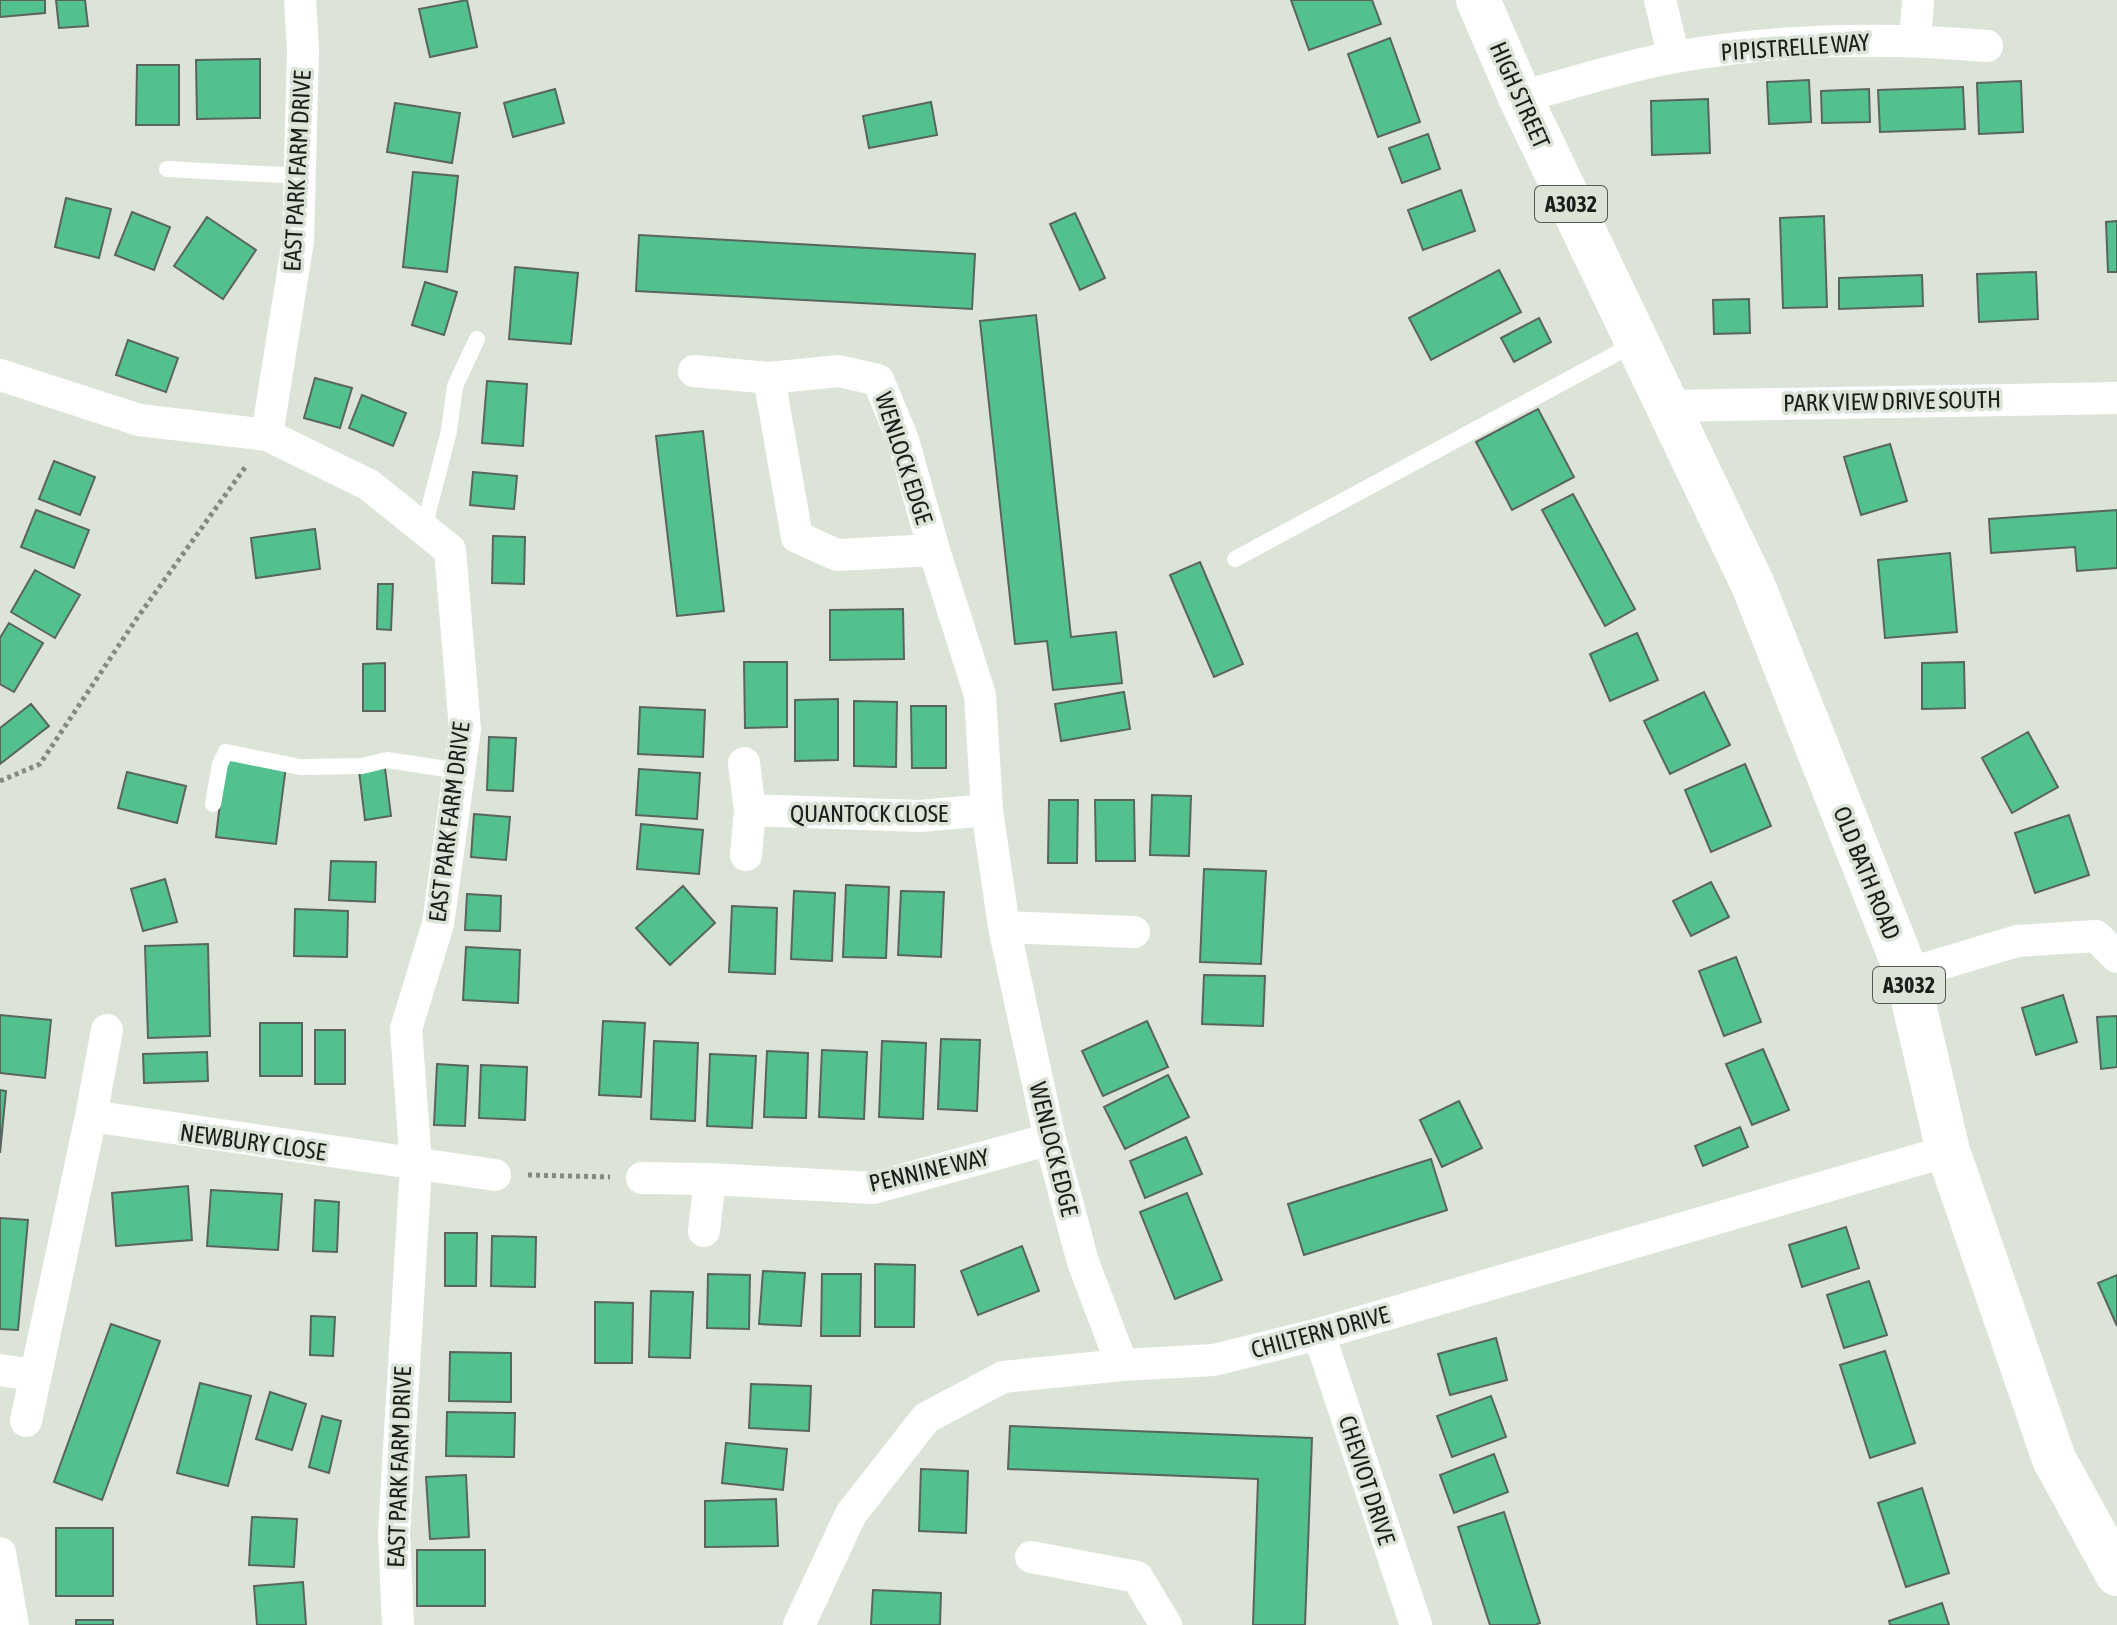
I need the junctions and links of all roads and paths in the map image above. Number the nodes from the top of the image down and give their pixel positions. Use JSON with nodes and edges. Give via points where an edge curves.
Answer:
{"nodes":[{"id":1,"x":300,"y":0,"type":"edge"},
{"id":2,"x":1478,"y":0,"type":"edge"},
{"id":3,"x":1660,"y":0,"type":"edge"},
{"id":4,"x":1918,"y":2,"type":"dead end"},
{"id":5,"x":1915,"y":40,"type":"junction"},
{"id":6,"x":1987,"y":46,"type":"dead end"},
{"id":7,"x":1674,"y":57,"type":"junction"},
{"id":8,"x":1520,"y":97,"type":"junction"},
{"id":9,"x":167,"y":169,"type":"dead end"},
{"id":10,"x":300,"y":176,"type":"junction"},
{"id":11,"x":477,"y":339,"type":"dead end"},
{"id":12,"x":1637,"y":342,"type":"junction"},
{"id":13,"x":694,"y":371,"type":"dead end"},
{"id":14,"x":0,"y":375,"type":"edge"},
{"id":15,"x":769,"y":378,"type":"junction"},
{"id":16,"x":2117,"y":398,"type":"edge"},
{"id":17,"x":1668,"y":406,"type":"junction"},
{"id":18,"x":267,"y":435,"type":"junction"},
{"id":19,"x":424,"y":528,"type":"junction"},
{"id":20,"x":934,"y":550,"type":"junction"},
{"id":21,"x":1235,"y":559,"type":"dead end"},
{"id":22,"x":744,"y":763,"type":"dead end"},
{"id":23,"x":460,"y":771,"type":"junction"},
{"id":24,"x":0,"y":781,"type":"edge"},
{"id":25,"x":213,"y":804,"type":"dead end"},
{"id":26,"x":750,"y":810,"type":"junction"},
{"id":27,"x":987,"y":810,"type":"junction"},
{"id":28,"x":746,"y":855,"type":"dead end"},
{"id":29,"x":1004,"y":927,"type":"junction"},
{"id":30,"x":1134,"y":932,"type":"dead end"},
{"id":31,"x":2117,"y":957,"type":"edge"},
{"id":32,"x":1907,"y":974,"type":"junction"},
{"id":33,"x":107,"y":1030,"type":"dead end"},
{"id":34,"x":91,"y":1116,"type":"junction"},
{"id":35,"x":1050,"y":1139,"type":"junction"},
{"id":36,"x":1948,"y":1151,"type":"junction"},
{"id":37,"x":416,"y":1165,"type":"junction"},
{"id":38,"x":495,"y":1175,"type":"joint"},
{"id":39,"x":642,"y":1178,"type":"joint"},
{"id":40,"x":710,"y":1179,"type":"junction"},
{"id":41,"x":704,"y":1231,"type":"dead end"},
{"id":42,"x":1319,"y":1334,"type":"junction"},
{"id":43,"x":1122,"y":1365,"type":"junction"},
{"id":44,"x":0,"y":1370,"type":"edge"},
{"id":45,"x":33,"y":1375,"type":"junction"},
{"id":46,"x":26,"y":1421,"type":"dead end"},
{"id":47,"x":0,"y":1553,"type":"edge"},
{"id":48,"x":1031,"y":1557,"type":"dead end"},
{"id":49,"x":2117,"y":1574,"type":"edge"},
{"id":50,"x":13,"y":1625,"type":"edge"},
{"id":51,"x":398,"y":1625,"type":"edge"},
{"id":52,"x":799,"y":1625,"type":"edge"},
{"id":53,"x":1166,"y":1625,"type":"edge"},
{"id":54,"x":1416,"y":1625,"type":"edge"}],
"edges":[{"from":1,"to":10,"type":"street","name":"EAST PARK FARM DRIVE"},
{"from":2,"to":8,"type":"main road","name":"HIGH STREET","number":"A3032"},
{"from":3,"to":7,"type":"street"},
{"from":4,"to":5,"type":"street"},
{"from":5,"to":6,"type":"street","name":"PIPISTRELLE WAY"},
{"from":5,"to":7,"type":"street","name":"PIPISTRELLE WAY","via":[[1823,42]]},
{"from":7,"to":8,"type":"street","name":"PIPISTRELLE WAY"},
{"from":8,"to":12,"type":"main road","name":"HIGH STREET","number":"A3032"},
{"from":9,"to":10,"type":"lane"},
{"from":10,"to":18,"type":"street","name":"EAST PARK FARM DRIVE","via":[[298,241]]},
{"from":11,"to":19,"type":"lane","via":[[455,386]]},
{"from":12,"to":17,"type":"main road","name":"HIGH STREET","number":"A3032"},
{"from":12,"to":21,"type":"lane"},
{"from":13,"to":15,"type":"street","name":"WENLOCK EDGE"},
{"from":14,"to":18,"type":"street","name":"EAST PARK FARM DRIVE","via":[[139,420]]},
{"from":15,"to":20,"type":"street","name":"WENLOCK EDGE","via":[[839,371],[878,380],[903,440]]},
{"from":15,"to":20,"type":"street","name":"WENLOCK EDGE","via":[[797,537],[837,555]]},
{"from":16,"to":17,"type":"street","name":"PARK VIEW DRIVE SOUTH"},
{"from":17,"to":32,"type":"main road","name":"OLD BATH ROAD","number":"A3032","via":[[1753,585]]},
{"from":18,"to":19,"type":"street","name":"EAST PARK FARM DRIVE","via":[[369,485]]},
{"from":18,"to":24,"type":"path","via":[[40,764]]},
{"from":19,"to":23,"type":"street","name":"EAST PARK FARM DRIVE","via":[[450,550],[465,729]]},
{"from":20,"to":27,"type":"street","name":"WENLOCK EDGE","via":[[980,695]]},
{"from":22,"to":26,"type":"street"},
{"from":23,"to":25,"type":"lane","via":[[387,760],[300,767],[226,752]]},
{"from":23,"to":37,"type":"street","name":"EAST PARK FARM DRIVE","via":[[438,924],[406,1029]]},
{"from":26,"to":27,"type":"street","name":"QUANTOCK CLOSE","via":[[920,816]]},
{"from":26,"to":28,"type":"street"},
{"from":27,"to":29,"type":"street","name":"WENLOCK EDGE"},
{"from":29,"to":30,"type":"street"},
{"from":29,"to":35,"type":"street","name":"WENLOCK EDGE"},
{"from":31,"to":32,"type":"street","via":[[2096,936],[2017,941]]},
{"from":32,"to":36,"type":"main road","name":"OLD BATH ROAD","number":"A3032"},
{"from":33,"to":34,"type":"street"},
{"from":34,"to":37,"type":"street","name":"NEWBURY CLOSE"},
{"from":34,"to":45,"type":"street"},
{"from":35,"to":40,"type":"street","name":"PENNINE WAY","via":[[873,1188]]},
{"from":35,"to":43,"type":"street","name":"WENLOCK EDGE","via":[[1083,1262]]},
{"from":36,"to":42,"type":"street","name":"CHILTERN DRIVE"},
{"from":36,"to":49,"type":"main road","name":"OLD BATH ROAD","number":"A3032","via":[[2054,1459]]},
{"from":37,"to":38,"type":"street"},
{"from":37,"to":51,"type":"street","name":"EAST PARK FARM DRIVE","via":[[394,1533]]},
{"from":38,"to":39,"type":"path"},
{"from":39,"to":40,"type":"street","name":"PENNINE WAY"},
{"from":40,"to":41,"type":"street"},
{"from":42,"to":43,"type":"street","name":"CHILTERN DRIVE","via":[[1214,1360]]},
{"from":42,"to":54,"type":"street","name":"CHEVIOT DRIVE"},
{"from":43,"to":52,"type":"street","name":"CHILTERN DRIVE","via":[[1003,1377],[926,1418],[851,1514]]},
{"from":44,"to":45,"type":"street"},
{"from":45,"to":46,"type":"street"},
{"from":47,"to":50,"type":"street"},
{"from":48,"to":53,"type":"street","via":[[1137,1577]]}]}
